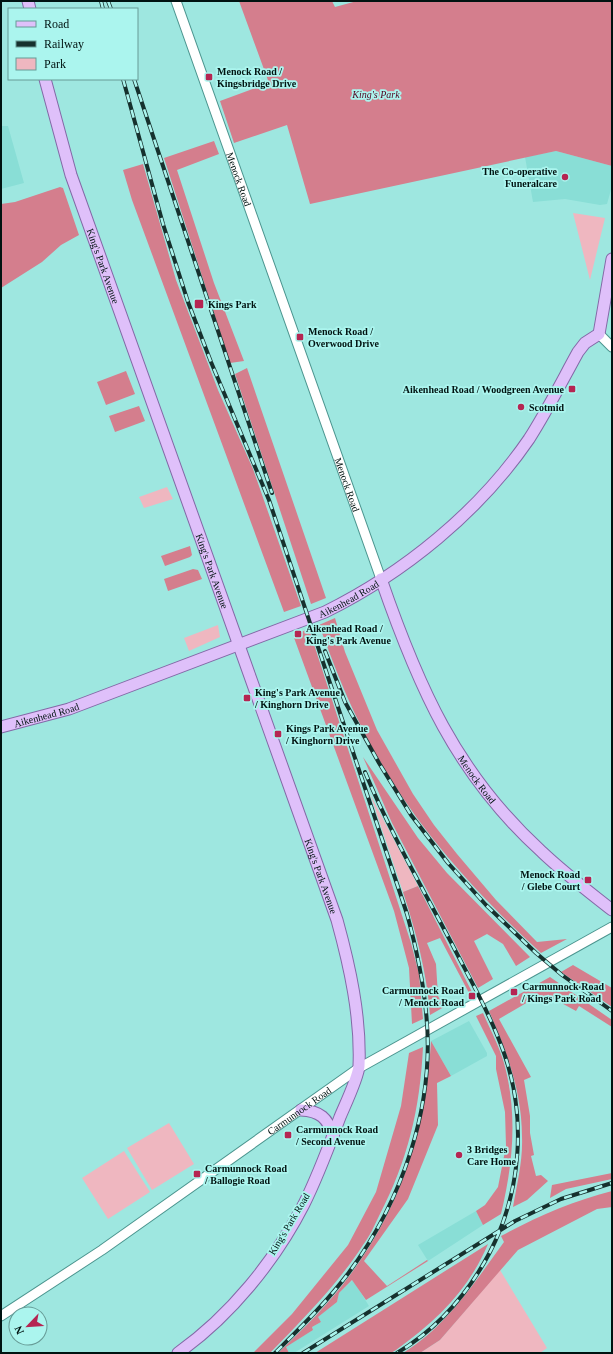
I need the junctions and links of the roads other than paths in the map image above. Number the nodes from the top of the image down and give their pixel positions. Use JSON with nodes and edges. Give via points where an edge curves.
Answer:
{"nodes":[{"id":1,"x":176,"y":1,"type":"edge"},
{"id":2,"x":45,"y":80,"type":"edge"},
{"id":3,"x":612,"y":259,"type":"edge"},
{"id":4,"x":599,"y":334,"type":"junction"},
{"id":5,"x":612,"y":347,"type":"edge"},
{"id":6,"x":381,"y":579,"type":"junction"},
{"id":7,"x":238,"y":645,"type":"junction"},
{"id":8,"x":1,"y":727,"type":"edge"},
{"id":9,"x":612,"y":910,"type":"edge"},
{"id":10,"x":612,"y":927,"type":"edge"},
{"id":11,"x":359,"y":1068,"type":"junction"},
{"id":12,"x":301,"y":1110,"type":"junction"},
{"id":13,"x":333,"y":1136,"type":"junction"},
{"id":14,"x":1,"y":1316,"type":"edge"},
{"id":15,"x":178,"y":1353,"type":"edge"}],
"edges":[{"from":1,"to":6,"type":"street","name":"Menock Road"},
{"from":2,"to":7,"type":"main road","name":"King's Park Avenue","via":[[70,175]]},
{"from":3,"to":4,"type":"main road"},
{"from":4,"to":5,"type":"street"},
{"from":4,"to":6,"type":"main road","name":"Aikenhead Road","via":[[585,343],[578,352],[544,415],[501,474],[452,526],[410,560]]},
{"from":6,"to":7,"type":"main road","name":"Aikenhead Road","via":[[324,612]]},
{"from":6,"to":9,"type":"main road","name":"Menock Road","via":[[417,676],[440,724],[465,764],[503,812],[541,852]]},
{"from":7,"to":8,"type":"main road","name":"Aikenhead Road","via":[[69,709]]},
{"from":7,"to":11,"type":"main road","name":"King's Park Avenue","via":[[337,920],[354,994]]},
{"from":10,"to":11,"type":"street","name":"Carmunnock Road"},
{"from":11,"to":12,"type":"street","name":"Carmunnock Road"},
{"from":11,"to":13,"type":"main road","name":"King's Park Road"},
{"from":12,"to":13,"type":"main road","via":[[311,1110],[326,1118]]},
{"from":12,"to":14,"type":"street","name":"Carmunnock Road","via":[[96,1254]]},
{"from":13,"to":15,"type":"main road","name":"King's Park Road","via":[[303,1204],[267,1261],[235,1301]]}]}
